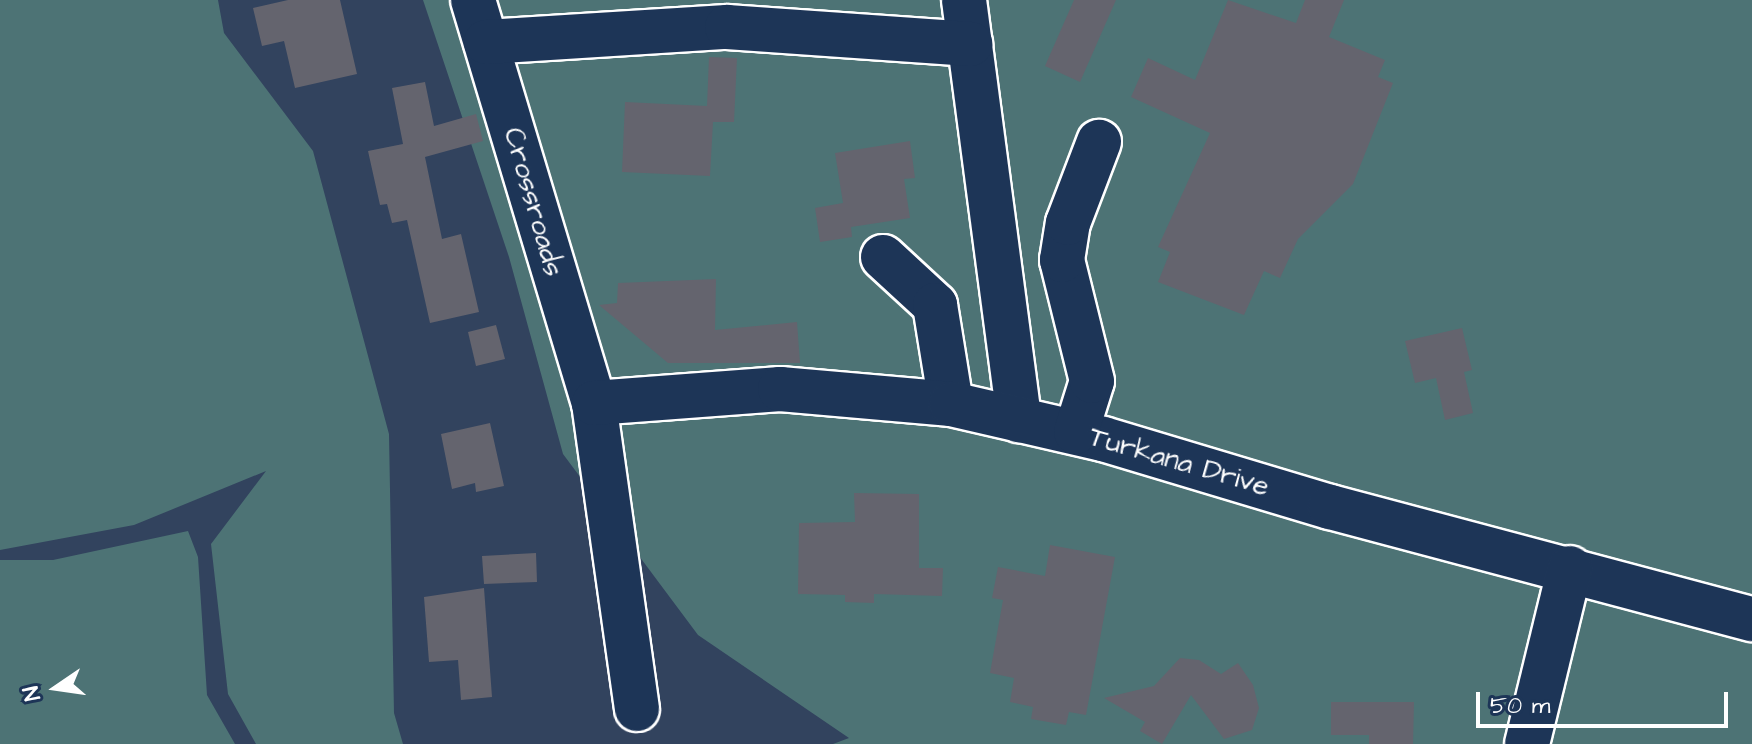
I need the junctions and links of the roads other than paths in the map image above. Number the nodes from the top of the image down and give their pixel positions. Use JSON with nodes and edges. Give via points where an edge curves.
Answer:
{"nodes":[{"id":1,"x":473,"y":0,"type":"edge"},
{"id":2,"x":964,"y":0,"type":"edge"},
{"id":3,"x":486,"y":42,"type":"junction"},
{"id":4,"x":970,"y":44,"type":"junction"},
{"id":5,"x":1099,"y":142,"type":"dead end"},
{"id":6,"x":883,"y":257,"type":"dead end"},
{"id":7,"x":594,"y":403,"type":"junction"},
{"id":8,"x":951,"y":404,"type":"junction"},
{"id":9,"x":1019,"y":420,"type":"junction"},
{"id":10,"x":1076,"y":432,"type":"junction"},
{"id":11,"x":1570,"y":568,"type":"junction"},
{"id":12,"x":1752,"y":619,"type":"edge"},
{"id":13,"x":637,"y":709,"type":"dead end"},
{"id":14,"x":1527,"y":744,"type":"edge"}],
"edges":[{"from":1,"to":3,"type":"street","name":"Crossroads"},
{"from":2,"to":4,"type":"street"},
{"from":3,"to":4,"type":"street","via":[[727,27]]},
{"from":3,"to":7,"type":"street","name":"Crossroads"},
{"from":4,"to":9,"type":"street"},
{"from":5,"to":10,"type":"street","via":[[1068,223],[1062,260],[1092,381]]},
{"from":6,"to":8,"type":"street","via":[[935,305]]},
{"from":7,"to":8,"type":"street","name":"Turkana Drive","via":[[780,389]]},
{"from":7,"to":13,"type":"street","name":"Crossroads"},
{"from":8,"to":9,"type":"street","name":"Turkana Drive"},
{"from":9,"to":10,"type":"street","name":"Turkana Drive"},
{"from":10,"to":11,"type":"street","name":"Turkana Drive","via":[[1330,507]]},
{"from":11,"to":12,"type":"street","name":"Turkana Drive"},
{"from":11,"to":14,"type":"street"}]}
